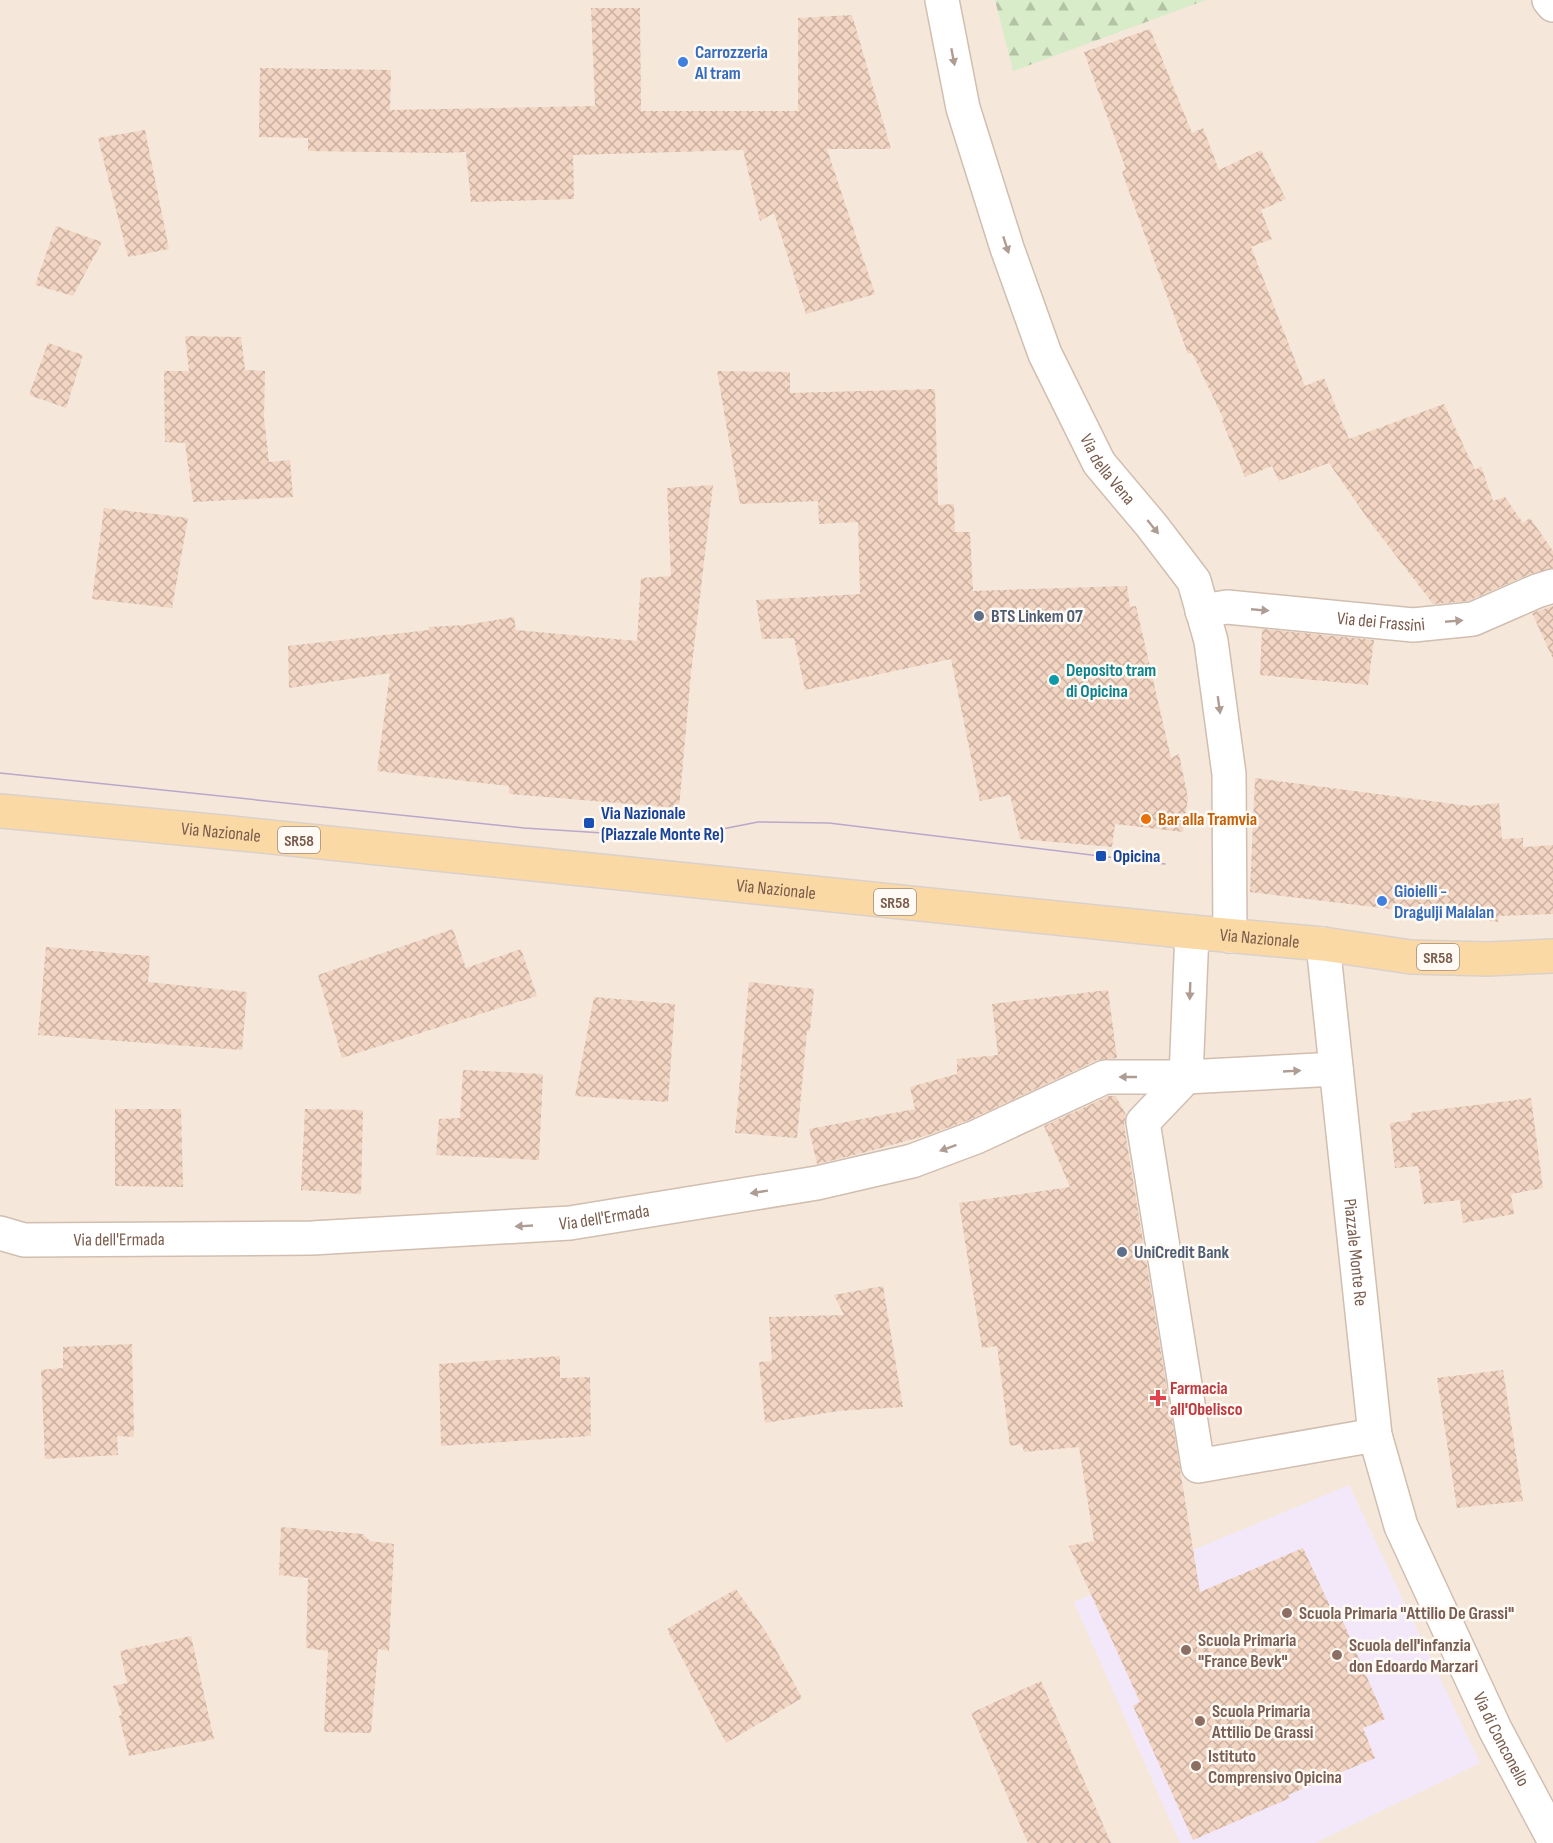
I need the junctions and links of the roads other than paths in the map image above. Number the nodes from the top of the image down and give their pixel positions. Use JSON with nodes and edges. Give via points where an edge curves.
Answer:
{"nodes":[{"id":1,"x":942,"y":0,"type":"edge"},
{"id":2,"x":1549,"y":0,"type":"edge"},
{"id":3,"x":1553,"y":5,"type":"edge"},
{"id":4,"x":1553,"y":586,"type":"edge"},
{"id":5,"x":1202,"y":611,"type":"junction"},
{"id":6,"x":0,"y":811,"type":"edge"},
{"id":7,"x":1192,"y":932,"type":"junction"},
{"id":8,"x":1230,"y":936,"type":"junction"},
{"id":9,"x":1323,"y":944,"type":"junction"},
{"id":10,"x":1553,"y":956,"type":"edge"},
{"id":11,"x":1336,"y":1069,"type":"junction"},
{"id":12,"x":1186,"y":1077,"type":"junction"},
{"id":13,"x":0,"y":1233,"type":"edge"},
{"id":14,"x":1375,"y":1435,"type":"junction"},
{"id":15,"x":1553,"y":1838,"type":"edge"}],
"edges":[{"from":1,"to":5,"type":"street","name":"Via della Vena","one_way":true,"via":[[963,108],[1045,354],[1099,463],[1194,581]]},
{"from":2,"to":3,"type":"street"},
{"from":5,"to":4,"type":"street","name":"Via dei Frassini","one_way":true,"via":[[1227,607],[1413,625],[1473,619]]},
{"from":5,"to":8,"type":"street","name":"Via della Vena","one_way":true,"via":[[1229,774]]},
{"from":6,"to":7,"type":"main road","name":"Via Nazionale","number":"SR58"},
{"from":7,"to":8,"type":"main road","name":"Via Nazionale","number":"SR58"},
{"from":7,"to":12,"type":"street","one_way":true},
{"from":8,"to":9,"type":"main road","name":"Via Nazionale","number":"SR58"},
{"from":9,"to":10,"type":"main road","name":"Via Nazionale","number":"SR58","via":[[1411,957]]},
{"from":9,"to":11,"type":"street","name":"Piazzale Monte Re"},
{"from":12,"to":11,"type":"street","name":"Via dell'Ermada","one_way":true},
{"from":11,"to":14,"type":"street","name":"Piazzale Monte Re"},
{"from":12,"to":13,"type":"street","name":"Via dell'Ermada","one_way":true,"via":[[1105,1077],[976,1137],[912,1161],[817,1183],[570,1223],[312,1238],[24,1240]]},
{"from":12,"to":14,"type":"street","via":[[1143,1122],[1198,1466]]},
{"from":14,"to":15,"type":"street","name":"Via di Conconello","via":[[1401,1526],[1495,1729]]}]}
